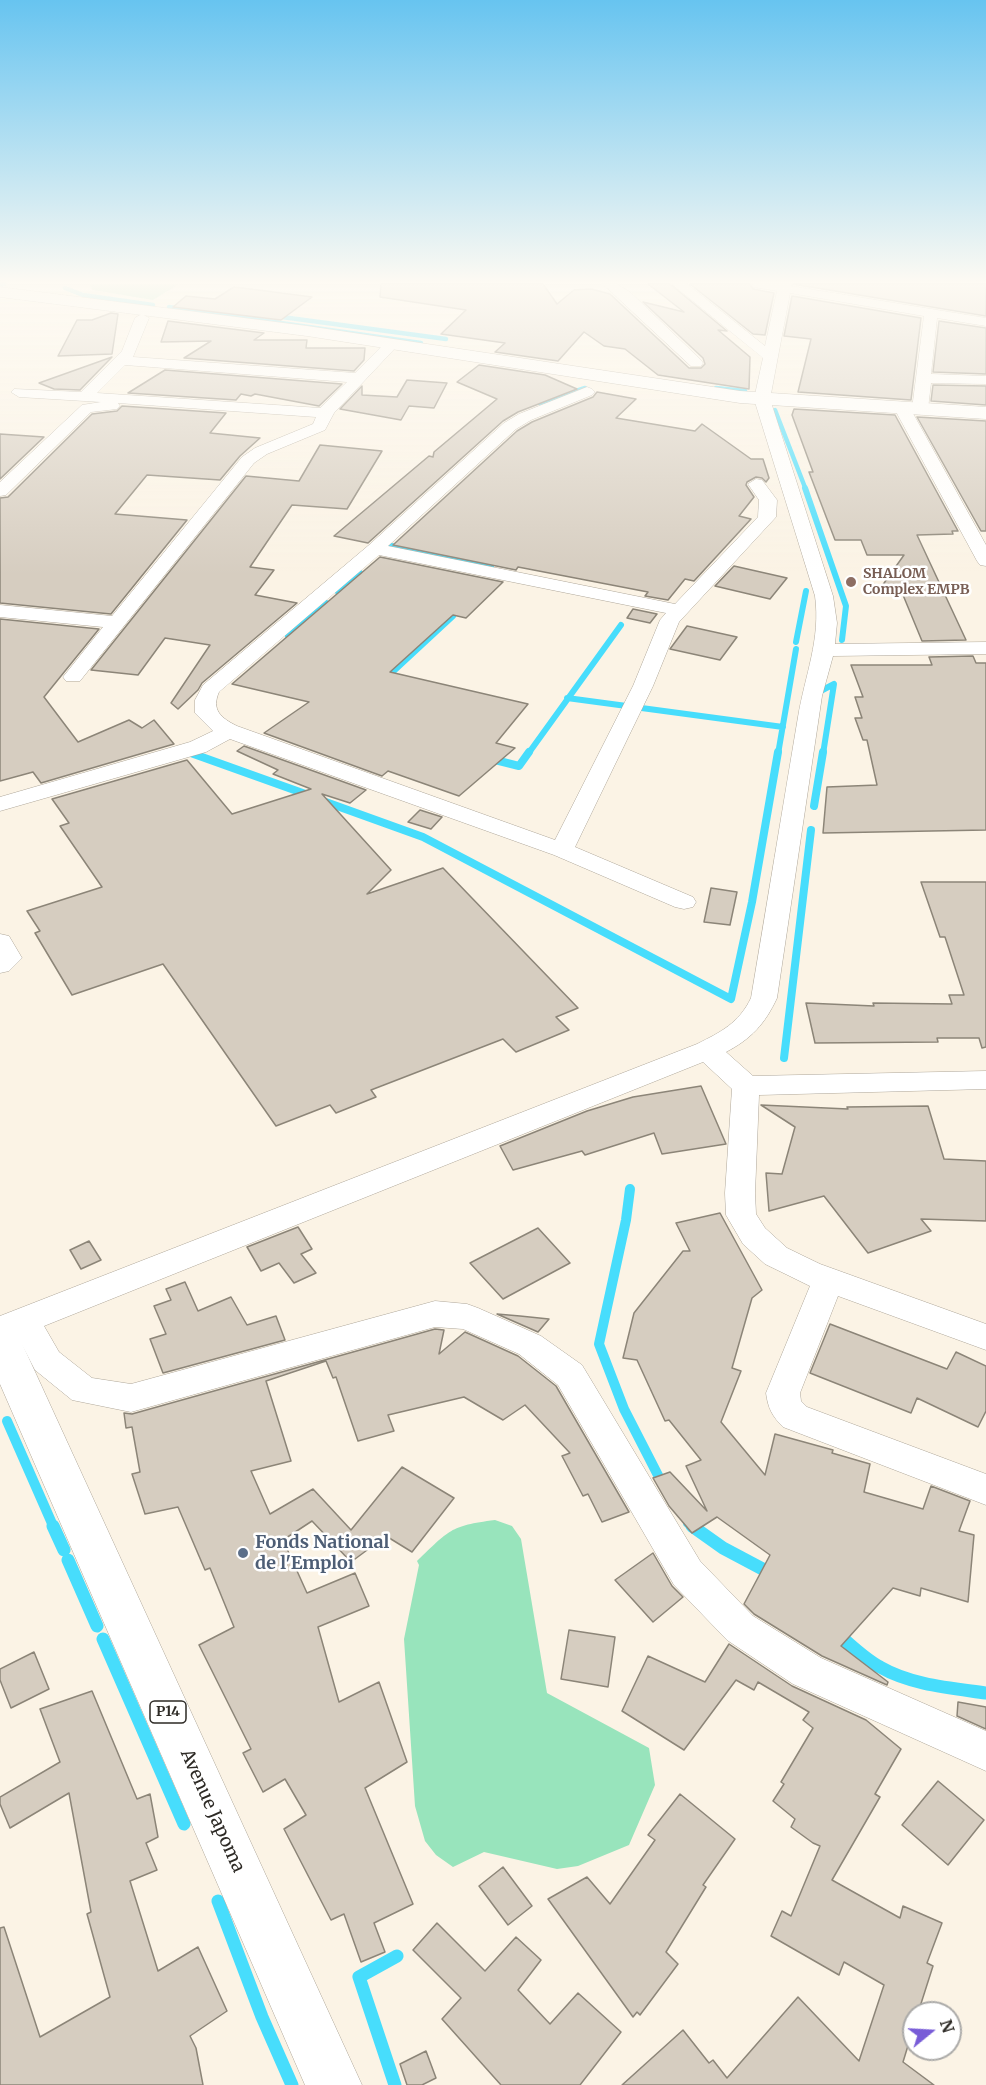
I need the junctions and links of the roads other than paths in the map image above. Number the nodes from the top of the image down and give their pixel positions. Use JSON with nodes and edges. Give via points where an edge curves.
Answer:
{"nodes":[{"id":1,"x":101,"y":381,"type":"edge"},
{"id":2,"x":357,"y":381,"type":"edge"},
{"id":3,"x":632,"y":381,"type":"edge"},
{"id":4,"x":766,"y":381,"type":"edge"},
{"id":5,"x":923,"y":381,"type":"edge"},
{"id":6,"x":19,"y":392,"type":"dead end"},
{"id":7,"x":587,"y":392,"type":"dead end"},
{"id":8,"x":85,"y":396,"type":"junction"},
{"id":9,"x":762,"y":399,"type":"junction"},
{"id":10,"x":911,"y":408,"type":"junction"},
{"id":11,"x":986,"y":413,"type":"edge"},
{"id":12,"x":256,"y":418,"type":"junction"},
{"id":13,"x":325,"y":418,"type":"junction"},
{"id":14,"x":279,"y":443,"type":"junction"},
{"id":15,"x":756,"y":484,"type":"dead end"},
{"id":16,"x":0,"y":491,"type":"edge"},
{"id":17,"x":375,"y":549,"type":"junction"},
{"id":18,"x":986,"y":561,"type":"edge"},
{"id":19,"x":678,"y":610,"type":"junction"},
{"id":20,"x":0,"y":611,"type":"edge"},
{"id":21,"x":117,"y":622,"type":"junction"},
{"id":22,"x":986,"y":648,"type":"edge"},
{"id":23,"x":827,"y":650,"type":"junction"},
{"id":24,"x":73,"y":677,"type":"dead end"},
{"id":25,"x":229,"y":731,"type":"junction"},
{"id":26,"x":0,"y":804,"type":"edge"},
{"id":27,"x":562,"y":850,"type":"junction"},
{"id":28,"x":684,"y":902,"type":"dead end"},
{"id":29,"x":0,"y":942,"type":"edge"},
{"id":30,"x":0,"y":965,"type":"edge"},
{"id":31,"x":707,"y":1050,"type":"junction"},
{"id":32,"x":986,"y":1080,"type":"edge"},
{"id":33,"x":746,"y":1086,"type":"junction"},
{"id":34,"x":828,"y":1281,"type":"junction"},
{"id":35,"x":986,"y":1336,"type":"edge"},
{"id":36,"x":7,"y":1342,"type":"edge"},
{"id":37,"x":986,"y":1490,"type":"edge"},
{"id":38,"x":986,"y":1751,"type":"edge"},
{"id":39,"x":334,"y":2085,"type":"edge"}],
"edges":[{"from":1,"to":8,"type":"street"},
{"from":2,"to":13,"type":"street"},
{"from":3,"to":9,"type":"main road"},
{"from":4,"to":9,"type":"street"},
{"from":5,"to":10,"type":"street"},
{"from":6,"to":8,"type":"street"},
{"from":7,"to":17,"type":"street","via":[[510,426]]},
{"from":8,"to":13,"type":"street"},
{"from":9,"to":10,"type":"main road"},
{"from":9,"to":23,"type":"street","via":[[825,596]]},
{"from":10,"to":11,"type":"main road"},
{"from":10,"to":18,"type":"street"},
{"from":12,"to":13,"type":"street"},
{"from":12,"to":14,"type":"street"},
{"from":12,"to":16,"type":"street","via":[[93,406]]},
{"from":13,"to":14,"type":"street"},
{"from":14,"to":21,"type":"street","via":[[248,460]]},
{"from":15,"to":19,"type":"street","via":[[768,500],[767,517]]},
{"from":17,"to":19,"type":"street"},
{"from":17,"to":25,"type":"street","via":[[210,688],[205,700],[206,713]]},
{"from":19,"to":27,"type":"street"},
{"from":20,"to":21,"type":"street"},
{"from":21,"to":24,"type":"street"},
{"from":22,"to":23,"type":"street"},
{"from":23,"to":31,"type":"street","via":[[812,696],[764,998],[756,1017],[740,1034]]},
{"from":25,"to":26,"type":"street","via":[[198,747]]},
{"from":25,"to":27,"type":"street"},
{"from":27,"to":28,"type":"street"},
{"from":29,"to":30,"type":"street","via":[[9,958]]},
{"from":31,"to":33,"type":"street"},
{"from":31,"to":36,"type":"street"},
{"from":32,"to":33,"type":"street"},
{"from":33,"to":34,"type":"street","via":[[741,1215],[754,1236],[776,1256]]},
{"from":34,"to":35,"type":"street"},
{"from":34,"to":37,"type":"street","via":[[783,1393],[785,1407],[795,1417]]},
{"from":36,"to":38,"type":"street","via":[[46,1360],[84,1390],[130,1398],[435,1314],[467,1317],[530,1346],[570,1375],[687,1574],[740,1628],[807,1671]]},
{"from":36,"to":39,"type":"main road","name":"Avenue Japoma","number":"P14"}]}
